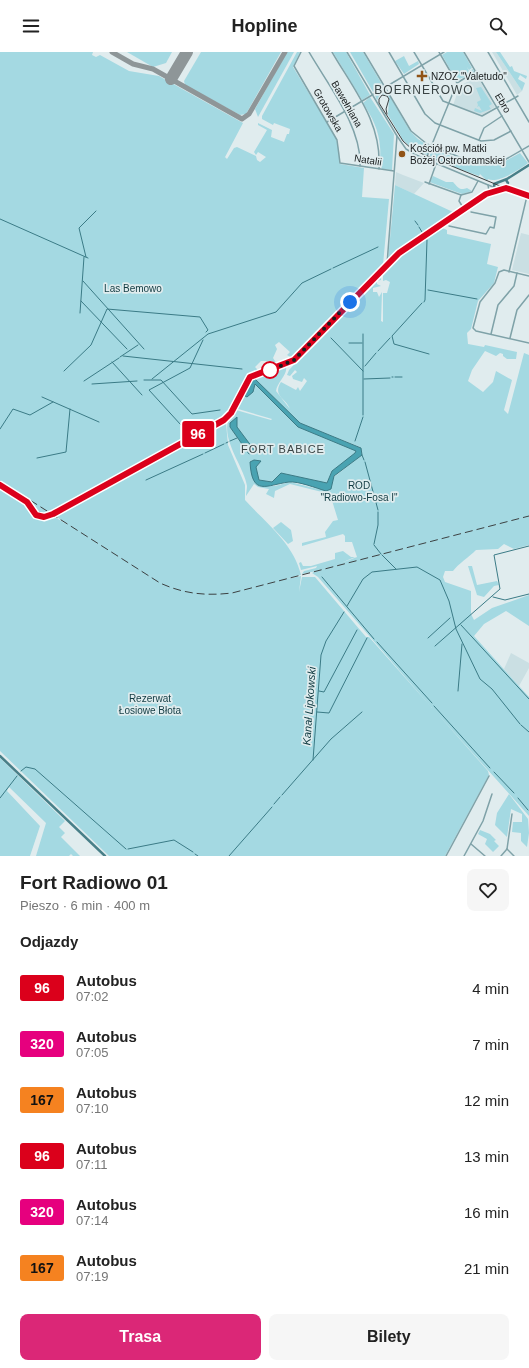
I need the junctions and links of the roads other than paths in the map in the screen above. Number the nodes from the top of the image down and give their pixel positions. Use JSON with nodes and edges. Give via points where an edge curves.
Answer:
{"nodes":[{"id":1,"x":301,"y":52,"type":"edge"},
{"id":2,"x":309,"y":52,"type":"edge"},
{"id":3,"x":332,"y":52,"type":"edge"},
{"id":4,"x":347,"y":52,"type":"edge"},
{"id":5,"x":364,"y":52,"type":"edge"},
{"id":6,"x":389,"y":52,"type":"edge"},
{"id":7,"x":414,"y":52,"type":"edge"},
{"id":8,"x":444,"y":52,"type":"edge"},
{"id":9,"x":464,"y":52,"type":"edge"},
{"id":10,"x":488,"y":52,"type":"edge"},
{"id":11,"x":440,"y":53,"type":"edge"},
{"id":12,"x":422,"y":65,"type":"junction"},
{"id":13,"x":476,"y":71,"type":"junction"},
{"id":14,"x":403,"y":76,"type":"junction"},
{"id":15,"x":457,"y":83,"type":"junction"},
{"id":16,"x":385,"y":87,"type":"junction"},
{"id":17,"x":372,"y":94,"type":"junction"},
{"id":18,"x":518,"y":96,"type":"dead end"},
{"id":19,"x":515,"y":98,"type":"junction"},
{"id":20,"x":361,"y":101,"type":"junction"},
{"id":21,"x":448,"y":104,"type":"junction"},
{"id":22,"x":497,"y":108,"type":"junction"},
{"id":23,"x":344,"y":111,"type":"junction"},
{"id":24,"x":502,"y":116,"type":"junction"},
{"id":25,"x":327,"y":122,"type":"junction"},
{"id":26,"x":529,"y":122,"type":"edge"},
{"id":27,"x":440,"y":126,"type":"junction"},
{"id":28,"x":511,"y":131,"type":"junction"},
{"id":29,"x":397,"y":136,"type":"junction"},
{"id":30,"x":479,"y":140,"type":"junction"},
{"id":31,"x":401,"y":143,"type":"junction"},
{"id":32,"x":529,"y":146,"type":"edge"},
{"id":33,"x":396,"y":147,"type":"junction"},
{"id":34,"x":432,"y":147,"type":"junction"},
{"id":35,"x":522,"y":150,"type":"junction"},
{"id":36,"x":426,"y":160,"type":"junction"},
{"id":37,"x":529,"y":162,"type":"edge"},
{"id":38,"x":341,"y":163,"type":"joint"},
{"id":39,"x":436,"y":164,"type":"junction"},
{"id":40,"x":529,"y":165,"type":"edge"},
{"id":41,"x":360,"y":166,"type":"junction"},
{"id":42,"x":379,"y":169,"type":"junction"},
{"id":43,"x":394,"y":171,"type":"junction"},
{"id":44,"x":478,"y":181,"type":"junction"},
{"id":45,"x":424,"y":182,"type":"dead end"},
{"id":46,"x":507,"y":183,"type":"junction"},
{"id":47,"x":429,"y":184,"type":"junction"},
{"id":48,"x":492,"y":187,"type":"junction"},
{"id":49,"x":488,"y":192,"type":"junction"},
{"id":50,"x":461,"y":195,"type":"junction"},
{"id":51,"x":528,"y":196,"type":"edge"},
{"id":52,"x":464,"y":208,"type":"junction"},
{"id":53,"x":471,"y":212,"type":"dead end"},
{"id":54,"x":449,"y":226,"type":"dead end"},
{"id":55,"x":387,"y":264,"type":"junction"},
{"id":56,"x":510,"y":272,"type":"junction"},
{"id":57,"x":517,"y":273,"type":"junction"},
{"id":58,"x":529,"y":276,"type":"edge"},
{"id":59,"x":529,"y":295,"type":"edge"},
{"id":60,"x":491,"y":334,"type":"junction"},
{"id":61,"x":510,"y":338,"type":"junction"},
{"id":62,"x":529,"y":343,"type":"edge"},
{"id":63,"x":0,"y":485,"type":"edge"},
{"id":64,"x":0,"y":756,"type":"edge"},
{"id":65,"x":489,"y":776,"type":"dead end"},
{"id":66,"x":492,"y":794,"type":"dead end"},
{"id":67,"x":512,"y":814,"type":"dead end"},
{"id":68,"x":471,"y":844,"type":"junction"},
{"id":69,"x":507,"y":849,"type":"junction"},
{"id":70,"x":105,"y":856,"type":"edge"},
{"id":71,"x":446,"y":856,"type":"edge"},
{"id":72,"x":464,"y":856,"type":"edge"},
{"id":73,"x":485,"y":856,"type":"edge"},
{"id":74,"x":501,"y":856,"type":"edge"},
{"id":75,"x":514,"y":856,"type":"edge"}],
"edges":[{"from":1,"to":25,"type":"street","name":"Grotowska","via":[[294,67]]},
{"from":2,"to":23,"type":"street","name":"Bawełniana"},
{"from":3,"to":20,"type":"street"},
{"from":4,"to":17,"type":"street"},
{"from":5,"to":16,"type":"street"},
{"from":6,"to":14,"type":"street"},
{"from":7,"to":12,"type":"street"},
{"from":8,"to":11,"type":"street"},
{"from":9,"to":13,"type":"street","name":"Ebro"},
{"from":10,"to":19,"type":"street"},
{"from":11,"to":12,"type":"street"},
{"from":11,"to":15,"type":"street"},
{"from":12,"to":14,"type":"street"},
{"from":12,"to":21,"type":"street","via":[[441,98]]},
{"from":13,"to":15,"type":"street"},
{"from":13,"to":22,"type":"street","name":"Ebro"},
{"from":14,"to":16,"type":"street"},
{"from":14,"to":27,"type":"street","via":[[427,116]]},
{"from":15,"to":21,"type":"street"},
{"from":16,"to":17,"type":"street"},
{"from":16,"to":34,"type":"street","via":[[410,131]]},
{"from":17,"to":20,"type":"street"},
{"from":17,"to":29,"type":"street"},
{"from":18,"to":19,"type":"street"},
{"from":19,"to":22,"type":"street"},
{"from":19,"to":26,"type":"street"},
{"from":20,"to":23,"type":"street"},
{"from":20,"to":42,"type":"street","via":[[378,137]]},
{"from":21,"to":22,"type":"street","via":[[482,116]]},
{"from":21,"to":27,"type":"street"},
{"from":22,"to":24,"type":"street","name":"Ebro"},
{"from":23,"to":25,"type":"street"},
{"from":23,"to":41,"type":"street","name":"Bawełniana","via":[[358,140]]},
{"from":24,"to":28,"type":"street","name":"Ebro"},
{"from":24,"to":30,"type":"street","via":[[484,128]]},
{"from":25,"to":38,"type":"street","name":"Grotowska","via":[[339,145]]},
{"from":27,"to":30,"type":"street"},
{"from":27,"to":34,"type":"street"},
{"from":28,"to":30,"type":"street","via":[[492,141]]},
{"from":28,"to":35,"type":"street","name":"Ebro"},
{"from":29,"to":31,"type":"street"},
{"from":29,"to":33,"type":"street"},
{"from":31,"to":33,"type":"street"},
{"from":31,"to":36,"type":"street","via":[[412,153]]},
{"from":32,"to":35,"type":"street"},
{"from":33,"to":43,"type":"street"},
{"from":34,"to":35,"type":"street","via":[[484,165],[501,162]]},
{"from":34,"to":36,"type":"street"},
{"from":35,"to":37,"type":"street","name":"Ebro"},
{"from":36,"to":39,"type":"street"},
{"from":38,"to":41,"type":"street","name":"Natalii"},
{"from":39,"to":44,"type":"street"},
{"from":39,"to":47,"type":"street"},
{"from":40,"to":46,"type":"main road"},
{"from":41,"to":42,"type":"street","name":"Natalii"},
{"from":42,"to":43,"type":"street","name":"Natalii"},
{"from":43,"to":55,"type":"street"},
{"from":44,"to":48,"type":"street"},
{"from":44,"to":50,"type":"street","via":[[472,192]]},
{"from":45,"to":47,"type":"street"},
{"from":46,"to":48,"type":"main road","via":[[502,180]]},
{"from":46,"to":48,"type":"main road","via":[[498,191]]},
{"from":46,"to":51,"type":"street","via":[[516,191]]},
{"from":47,"to":50,"type":"street"},
{"from":48,"to":49,"type":"main road"},
{"from":48,"to":49,"type":"street"},
{"from":49,"to":52,"type":"main road"},
{"from":50,"to":52,"type":"street","via":[[459,201]]},
{"from":51,"to":56,"type":"street"},
{"from":52,"to":55,"type":"main road"},
{"from":53,"to":54,"type":"street","via":[[496,217],[494,228],[490,227],[486,234]]},
{"from":55,"to":63,"type":"main road","via":[[294,360],[250,377],[227,418],[44,517],[36,515],[27,502]]},
{"from":56,"to":57,"type":"street"},
{"from":56,"to":60,"type":"street","via":[[502,270],[498,274],[495,283],[479,304],[474,328],[476,331]]},
{"from":57,"to":58,"type":"street"},
{"from":57,"to":60,"type":"street","via":[[514,286],[498,305]]},
{"from":59,"to":61,"type":"street","via":[[517,310]]},
{"from":60,"to":61,"type":"street"},
{"from":61,"to":62,"type":"street"},
{"from":64,"to":70,"type":"main road"},
{"from":65,"to":71,"type":"street"},
{"from":66,"to":68,"type":"street","via":[[484,821]]},
{"from":67,"to":69,"type":"street"},
{"from":68,"to":72,"type":"street"},
{"from":68,"to":73,"type":"street"},
{"from":69,"to":74,"type":"street"},
{"from":69,"to":75,"type":"street"}]}
